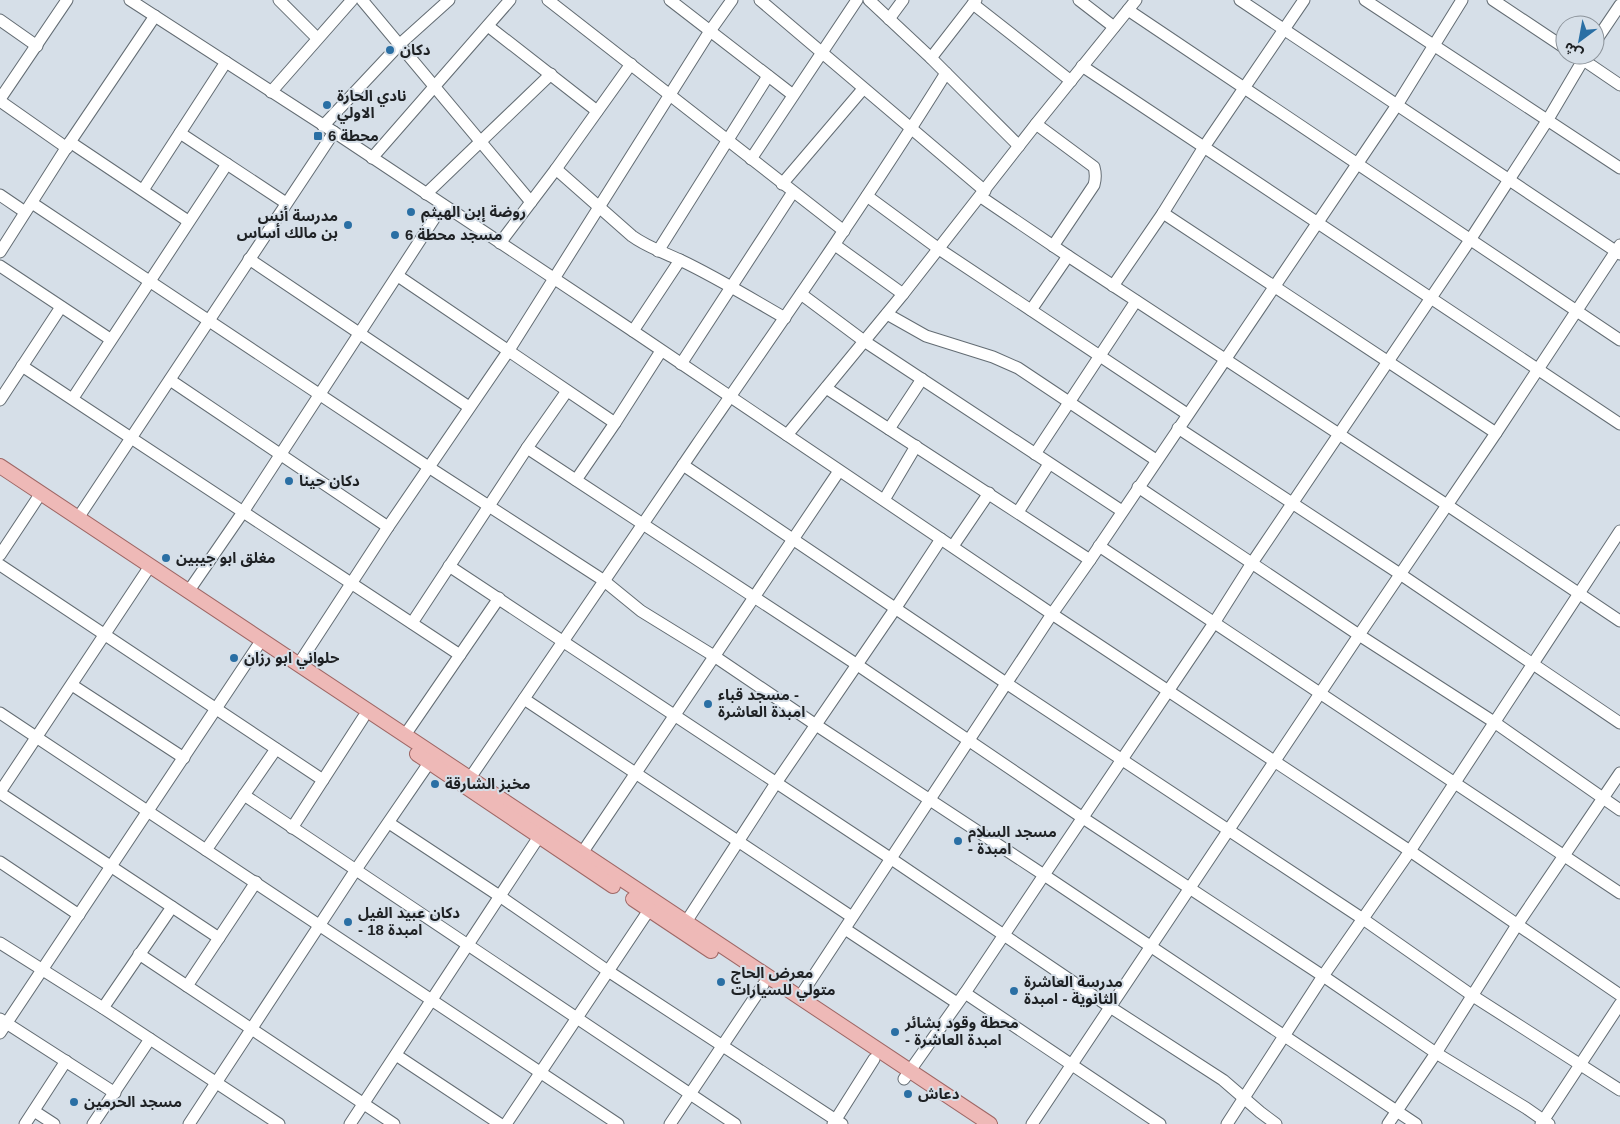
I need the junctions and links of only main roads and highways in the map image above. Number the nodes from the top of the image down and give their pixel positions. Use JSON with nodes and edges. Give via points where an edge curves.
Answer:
{"nodes":[{"id":1,"x":0,"y":466,"type":"edge"},
{"id":2,"x":0,"y":476,"type":"edge"},
{"id":3,"x":39,"y":497,"type":"junction"},
{"id":4,"x":148,"y":570,"type":"junction"},
{"id":5,"x":542,"y":832,"type":"junction"},
{"id":6,"x":841,"y":1032,"type":"junction"},
{"id":7,"x":906,"y":1075,"type":"junction"},
{"id":8,"x":974,"y":1124,"type":"edge"},
{"id":9,"x":990,"y":1124,"type":"edge"}],
"edges":[{"from":1,"to":3,"type":"main road"},
{"from":2,"to":3,"type":"main road"},
{"from":3,"to":4,"type":"main road"},
{"from":3,"to":4,"type":"main road","via":[[78,518]]},
{"from":4,"to":5,"type":"main road","via":[[429,762]]},
{"from":4,"to":5,"type":"main road","via":[[188,592],[470,778]]},
{"from":5,"to":6,"type":"main road","via":[[649,910]]},
{"from":5,"to":6,"type":"main road","via":[[582,853],[686,922],[798,998]]},
{"from":6,"to":7,"type":"main road"},
{"from":6,"to":7,"type":"main road","via":[[874,1059]]},
{"from":7,"to":8,"type":"main road"},
{"from":7,"to":9,"type":"main road"}]}
